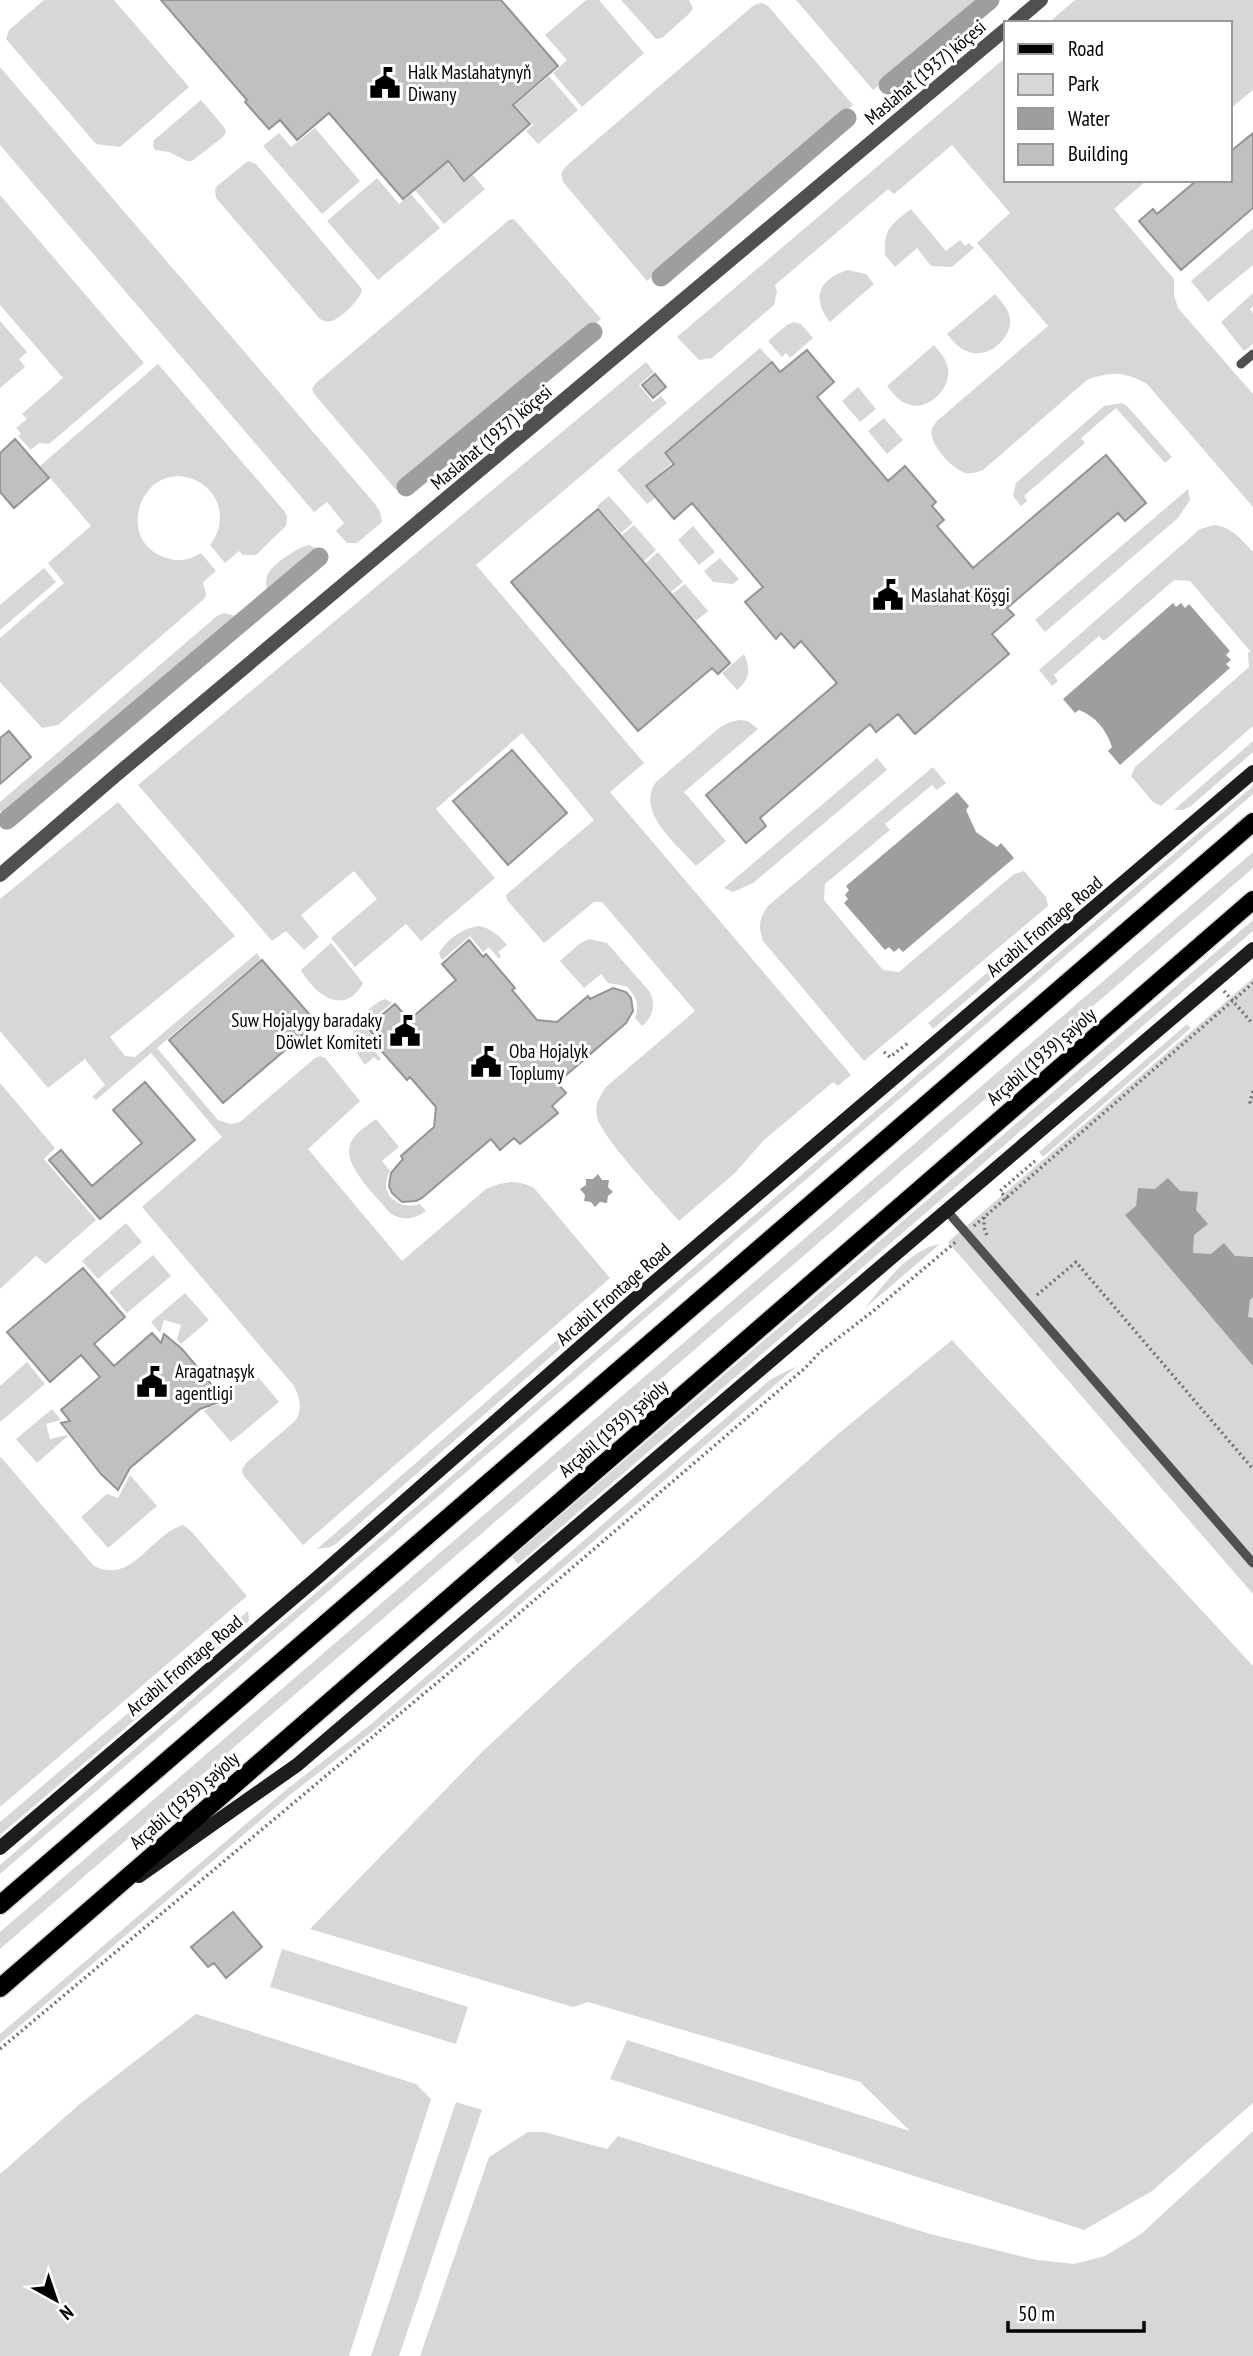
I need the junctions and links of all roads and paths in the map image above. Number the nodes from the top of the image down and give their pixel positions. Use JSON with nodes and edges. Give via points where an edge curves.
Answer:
{"nodes":[{"id":1,"x":1041,"y":0,"type":"edge"},
{"id":2,"x":1016,"y":21,"type":"edge"},
{"id":3,"x":1004,"y":31,"type":"edge"},
{"id":4,"x":1253,"y":354,"type":"edge"},
{"id":5,"x":1241,"y":364,"type":"dead end"},
{"id":6,"x":1253,"y":772,"type":"edge"},
{"id":7,"x":1253,"y":822,"type":"edge"},
{"id":8,"x":0,"y":875,"type":"edge"},
{"id":9,"x":1253,"y":900,"type":"edge"},
{"id":10,"x":1253,"y":949,"type":"edge"},
{"id":11,"x":1216,"y":981,"type":"junction"},
{"id":12,"x":1253,"y":983,"type":"edge"},
{"id":13,"x":1233,"y":1001,"type":"junction"},
{"id":14,"x":1253,"y":1024,"type":"edge"},
{"id":15,"x":884,"y":1052,"type":"dead end"},
{"id":16,"x":895,"y":1053,"type":"dead end"},
{"id":17,"x":1253,"y":1091,"type":"edge"},
{"id":18,"x":1253,"y":1105,"type":"edge"},
{"id":19,"x":1035,"y":1161,"type":"dead end"},
{"id":20,"x":1007,"y":1199,"type":"junction"},
{"id":21,"x":947,"y":1211,"type":"junction"},
{"id":22,"x":984,"y":1217,"type":"junction"},
{"id":23,"x":966,"y":1233,"type":"junction"},
{"id":24,"x":990,"y":1242,"type":"dead end"},
{"id":25,"x":1029,"y":1286,"type":"dead end"},
{"id":26,"x":1253,"y":1469,"type":"edge"},
{"id":27,"x":1253,"y":1563,"type":"edge"},
{"id":28,"x":0,"y":1848,"type":"edge"},
{"id":29,"x":0,"y":1905,"type":"edge"},
{"id":30,"x":78,"y":1920,"type":"junction"},
{"id":31,"x":0,"y":1988,"type":"edge"},
{"id":32,"x":0,"y":2049,"type":"edge"}],
"edges":[{"from":1,"to":2,"type":"street","name":"Maslahat (1937) köçesi"},
{"from":3,"to":8,"type":"street","name":"Maslahat (1937) köçesi"},
{"from":4,"to":5,"type":"lane"},
{"from":6,"to":28,"type":"street","name":"Arcabil Frontage Road"},
{"from":7,"to":29,"type":"main road","name":"Arçabil (1939) şaýoly"},
{"from":9,"to":30,"type":"main road","name":"Arçabil (1939) şaýoly"},
{"from":10,"to":11,"type":"street"},
{"from":11,"to":13,"type":"path"},
{"from":11,"to":21,"type":"street"},
{"from":12,"to":13,"type":"path"},
{"from":13,"to":14,"type":"path"},
{"from":13,"to":20,"type":"path"},
{"from":15,"to":16,"type":"path","via":[[890,1057]]},
{"from":17,"to":18,"type":"path"},
{"from":19,"to":20,"type":"path","via":[[1000,1191]]},
{"from":20,"to":22,"type":"path"},
{"from":21,"to":23,"type":"lane"},
{"from":21,"to":30,"type":"street","via":[[297,1765]]},
{"from":22,"to":23,"type":"path"},
{"from":22,"to":24,"type":"path"},
{"from":23,"to":27,"type":"lane"},
{"from":23,"to":32,"type":"path"},
{"from":25,"to":26,"type":"path","via":[[1037,1295],[1076,1262]]},
{"from":30,"to":31,"type":"main road","name":"Arçabil (1939) şaýoly"}]}
